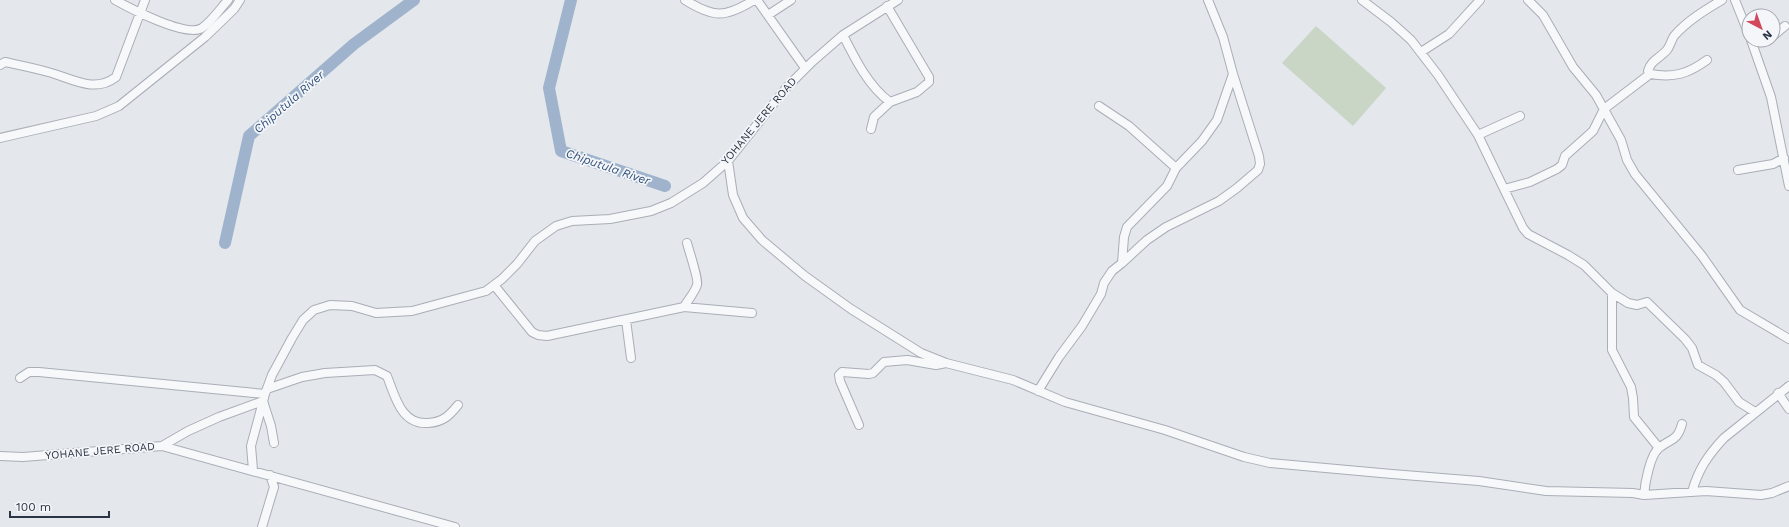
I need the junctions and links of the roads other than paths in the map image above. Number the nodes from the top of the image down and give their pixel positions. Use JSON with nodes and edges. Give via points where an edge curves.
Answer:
{"nodes":[{"id":1,"x":115,"y":0,"type":"edge"},
{"id":2,"x":145,"y":0,"type":"edge"},
{"id":3,"x":228,"y":0,"type":"edge"},
{"id":4,"x":240,"y":0,"type":"edge"},
{"id":5,"x":685,"y":0,"type":"edge"},
{"id":6,"x":754,"y":0,"type":"edge"},
{"id":7,"x":757,"y":0,"type":"edge"},
{"id":8,"x":791,"y":0,"type":"edge"},
{"id":9,"x":898,"y":0,"type":"edge"},
{"id":10,"x":1208,"y":0,"type":"edge"},
{"id":11,"x":1362,"y":0,"type":"edge"},
{"id":12,"x":1480,"y":0,"type":"edge"},
{"id":13,"x":1528,"y":0,"type":"edge"},
{"id":14,"x":1722,"y":0,"type":"edge"},
{"id":15,"x":1735,"y":0,"type":"edge"},
{"id":16,"x":887,"y":6,"type":"junction"},
{"id":17,"x":140,"y":14,"type":"junction"},
{"id":18,"x":768,"y":15,"type":"junction"},
{"id":19,"x":1741,"y":15,"type":"edge"},
{"id":20,"x":1785,"y":26,"type":"dead end"},
{"id":21,"x":1781,"y":29,"type":"edge"},
{"id":22,"x":843,"y":35,"type":"junction"},
{"id":23,"x":1754,"y":48,"type":"edge"},
{"id":24,"x":1421,"y":52,"type":"junction"},
{"id":25,"x":1707,"y":60,"type":"dead end"},
{"id":26,"x":0,"y":65,"type":"edge"},
{"id":27,"x":805,"y":68,"type":"junction"},
{"id":28,"x":1233,"y":74,"type":"junction"},
{"id":29,"x":1650,"y":74,"type":"junction"},
{"id":30,"x":890,"y":102,"type":"junction"},
{"id":31,"x":1099,"y":106,"type":"dead end"},
{"id":32,"x":1604,"y":110,"type":"junction"},
{"id":33,"x":1520,"y":116,"type":"dead end"},
{"id":34,"x":871,"y":129,"type":"dead end"},
{"id":35,"x":1478,"y":135,"type":"junction"},
{"id":36,"x":0,"y":138,"type":"edge"},
{"id":37,"x":1784,"y":158,"type":"junction"},
{"id":38,"x":728,"y":161,"type":"junction"},
{"id":39,"x":1176,"y":168,"type":"junction"},
{"id":40,"x":1738,"y":170,"type":"dead end"},
{"id":41,"x":1789,"y":186,"type":"edge"},
{"id":42,"x":1504,"y":190,"type":"junction"},
{"id":43,"x":687,"y":242,"type":"dead end"},
{"id":44,"x":1122,"y":263,"type":"junction"},
{"id":45,"x":494,"y":285,"type":"junction"},
{"id":46,"x":1612,"y":293,"type":"junction"},
{"id":47,"x":684,"y":307,"type":"junction"},
{"id":48,"x":752,"y":313,"type":"dead end"},
{"id":49,"x":626,"y":320,"type":"junction"},
{"id":50,"x":1789,"y":339,"type":"edge"},
{"id":51,"x":631,"y":358,"type":"dead end"},
{"id":52,"x":946,"y":363,"type":"junction"},
{"id":53,"x":20,"y":378,"type":"dead end"},
{"id":54,"x":1789,"y":386,"type":"edge"},
{"id":55,"x":1038,"y":391,"type":"junction"},
{"id":56,"x":1778,"y":394,"type":"junction"},
{"id":57,"x":265,"y":395,"type":"junction"},
{"id":58,"x":458,"y":405,"type":"dead end"},
{"id":59,"x":1789,"y":409,"type":"edge"},
{"id":60,"x":1755,"y":412,"type":"junction"},
{"id":61,"x":1682,"y":424,"type":"dead end"},
{"id":62,"x":859,"y":426,"type":"dead end"},
{"id":63,"x":274,"y":443,"type":"dead end"},
{"id":64,"x":162,"y":446,"type":"junction"},
{"id":65,"x":1659,"y":448,"type":"junction"},
{"id":66,"x":0,"y":456,"type":"edge"},
{"id":67,"x":253,"y":470,"type":"junction"},
{"id":68,"x":270,"y":475,"type":"junction"},
{"id":69,"x":1789,"y":486,"type":"edge"},
{"id":70,"x":1692,"y":492,"type":"junction"},
{"id":71,"x":1644,"y":495,"type":"junction"},
{"id":72,"x":262,"y":527,"type":"edge"},
{"id":73,"x":455,"y":527,"type":"edge"}],
"edges":[{"from":1,"to":17,"type":"street"},
{"from":2,"to":17,"type":"street"},
{"from":3,"to":17,"type":"street","via":[[202,28],[191,31]]},
{"from":4,"to":36,"type":"street","via":[[205,37],[118,106],[96,116]]},
{"from":5,"to":6,"type":"street","via":[[703,11],[720,15],[740,9]]},
{"from":7,"to":18,"type":"street"},
{"from":8,"to":18,"type":"street"},
{"from":9,"to":16,"type":"street","name":"YOHANE JERE ROAD"},
{"from":10,"to":28,"type":"street","via":[[1223,37]]},
{"from":11,"to":24,"type":"street","via":[[1391,22]]},
{"from":12,"to":24,"type":"street","via":[[1449,34]]},
{"from":13,"to":32,"type":"street","via":[[1543,15],[1573,67],[1596,95]]},
{"from":14,"to":29,"type":"street","via":[[1706,9],[1674,37],[1667,50],[1651,64],[1648,71]]},
{"from":15,"to":19,"type":"street"},
{"from":16,"to":22,"type":"street","name":"YOHANE JERE ROAD"},
{"from":16,"to":30,"type":"street","via":[[929,77],[929,82],[918,92]]},
{"from":17,"to":26,"type":"street","via":[[116,77],[110,82],[85,85],[49,72],[5,62]]},
{"from":18,"to":27,"type":"street"},
{"from":20,"to":21,"type":"street"},
{"from":22,"to":27,"type":"street","name":"YOHANE JERE ROAD"},
{"from":22,"to":30,"type":"street","via":[[874,88]]},
{"from":23,"to":37,"type":"street","via":[[1771,97]]},
{"from":24,"to":35,"type":"street"},
{"from":25,"to":29,"type":"street","via":[[1682,74]]},
{"from":27,"to":38,"type":"street","name":"YOHANE JERE ROAD"},
{"from":28,"to":39,"type":"street","via":[[1216,120],[1202,141]]},
{"from":28,"to":44,"type":"street","via":[[1259,156],[1258,170],[1219,201],[1166,227]]},
{"from":29,"to":32,"type":"street"},
{"from":30,"to":34,"type":"street","via":[[874,117]]},
{"from":31,"to":39,"type":"street","via":[[1129,126]]},
{"from":32,"to":42,"type":"street","via":[[1593,131],[1565,156],[1557,170]]},
{"from":32,"to":50,"type":"street","via":[[1621,140],[1627,160],[1635,174],[1702,256],[1740,310]]},
{"from":33,"to":35,"type":"street"},
{"from":35,"to":42,"type":"street"},
{"from":37,"to":40,"type":"street","via":[[1773,164]]},
{"from":37,"to":41,"type":"street"},
{"from":38,"to":45,"type":"street","name":"YOHANE JERE ROAD","via":[[697,187],[651,211],[610,219],[572,221],[556,226],[535,241],[517,264]]},
{"from":38,"to":52,"type":"street","via":[[733,195],[738,207],[743,218],[762,240],[851,309],[921,353]]},
{"from":39,"to":44,"type":"street","via":[[1167,186],[1127,227]]},
{"from":42,"to":46,"type":"street","via":[[1528,234],[1584,265]]},
{"from":43,"to":47,"type":"street","via":[[698,279],[697,286]]},
{"from":44,"to":55,"type":"street","via":[[1104,283],[1101,294],[1082,326]]},
{"from":45,"to":49,"type":"street","via":[[532,332],[538,335],[562,334]]},
{"from":45,"to":57,"type":"street","name":"YOHANE JERE ROAD","via":[[486,291],[412,311],[376,313],[352,306],[330,305],[314,310],[303,320],[292,338],[272,375]]},
{"from":46,"to":60,"type":"street","via":[[1632,305],[1647,302],[1685,339],[1692,348],[1698,365],[1716,375],[1739,402]]},
{"from":46,"to":65,"type":"street","via":[[1612,350],[1631,387],[1634,417]]},
{"from":47,"to":48,"type":"street"},
{"from":47,"to":49,"type":"street"},
{"from":49,"to":51,"type":"street"},
{"from":52,"to":55,"type":"street","via":[[1013,380]]},
{"from":52,"to":62,"type":"street","via":[[936,366],[906,360],[884,362],[873,373],[840,373],[840,381]]},
{"from":53,"to":57,"type":"street","via":[[29,372],[40,372]]},
{"from":54,"to":56,"type":"street"},
{"from":55,"to":71,"type":"street","via":[[1065,402],[1270,463],[1479,480],[1546,491]]},
{"from":56,"to":59,"type":"street"},
{"from":56,"to":60,"type":"street"},
{"from":57,"to":58,"type":"street","via":[[302,377],[375,370],[387,376],[401,410],[413,422],[425,424],[442,421]]},
{"from":57,"to":63,"type":"street"},
{"from":57,"to":64,"type":"street","name":"YOHANE JERE ROAD"},
{"from":57,"to":67,"type":"street","name":"YOHANE JERE ROAD","via":[[251,446]]},
{"from":60,"to":70,"type":"street","via":[[1724,438],[1707,458],[1700,468]]},
{"from":61,"to":65,"type":"street","via":[[1677,436]]},
{"from":64,"to":66,"type":"street","name":"YOHANE JERE ROAD","via":[[23,457]]},
{"from":64,"to":67,"type":"street"},
{"from":65,"to":71,"type":"street","via":[[1650,466]]},
{"from":67,"to":68,"type":"street"},
{"from":68,"to":72,"type":"street","via":[[274,487]]},
{"from":68,"to":73,"type":"street"},
{"from":69,"to":70,"type":"street","via":[[1761,495]]},
{"from":70,"to":71,"type":"street"}]}
